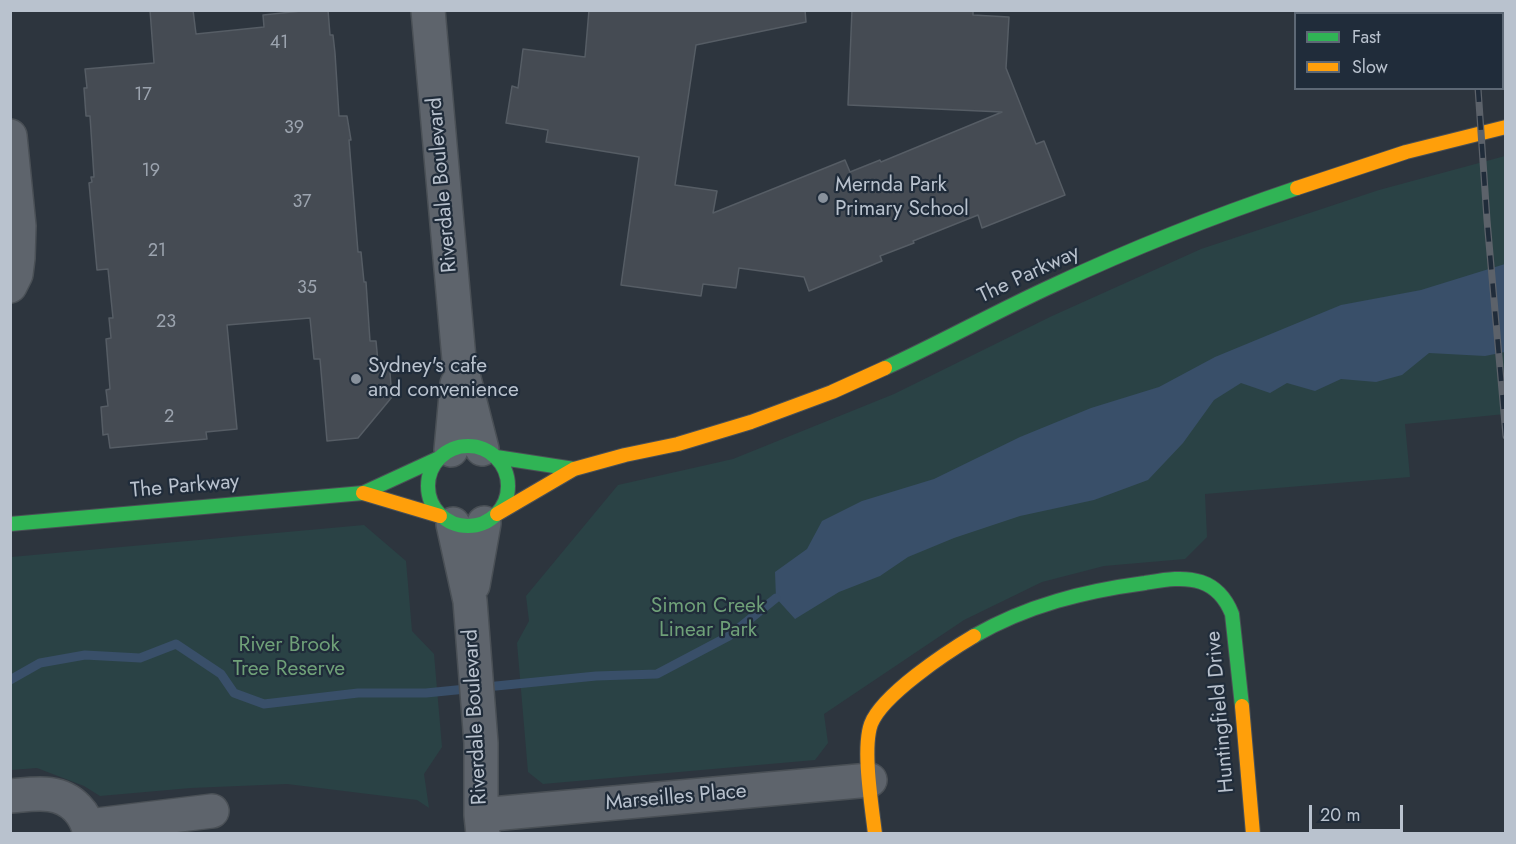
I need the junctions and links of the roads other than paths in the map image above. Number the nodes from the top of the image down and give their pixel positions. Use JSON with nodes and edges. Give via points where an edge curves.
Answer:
{"nodes":[{"id":1,"x":428,"y":10,"type":"edge"},
{"id":2,"x":1506,"y":127,"type":"edge"},
{"id":3,"x":10,"y":136,"type":"edge"},
{"id":4,"x":10,"y":286,"type":"edge"},
{"id":5,"x":467,"y":454,"type":"junction"},
{"id":6,"x":574,"y":469,"type":"junction"},
{"id":7,"x":363,"y":493,"type":"junction"},
{"id":8,"x":469,"y":519,"type":"junction"},
{"id":9,"x":10,"y":524,"type":"edge"},
{"id":10,"x":870,"y":780,"type":"junction"},
{"id":11,"x":10,"y":796,"type":"edge"},
{"id":12,"x":212,"y":812,"type":"dead end"},
{"id":13,"x":482,"y":824,"type":"edge"},
{"id":14,"x":89,"y":830,"type":"edge"},
{"id":15,"x":875,"y":834,"type":"edge"},
{"id":16,"x":1253,"y":834,"type":"edge"}],
"edges":[{"from":1,"to":5,"type":"street","name":"Riverdale Boulevard"},
{"from":2,"to":6,"type":"street","name":"The Parkway","via":[[1406,152],[1227,212],[1052,286],[832,392],[751,422]]},
{"from":3,"to":4,"type":"street","via":[[19,226],[16,274]]},
{"from":5,"to":6,"type":"street","name":"The Parkway"},
{"from":5,"to":7,"type":"street","name":"The Parkway"},
{"from":5,"to":8,"type":"street","via":[[503,467],[508,491],[504,503]]},
{"from":5,"to":8,"type":"street","via":[[431,469],[428,494],[432,506]]},
{"from":6,"to":8,"type":"street","name":"The Parkway"},
{"from":7,"to":8,"type":"street","name":"The Parkway"},
{"from":7,"to":9,"type":"street","name":"The Parkway"},
{"from":8,"to":13,"type":"street","name":"Riverdale Boulevard"},
{"from":10,"to":13,"type":"street","name":"Marseilles Place"},
{"from":10,"to":15,"type":"street","name":"Huntingfield Drive"},
{"from":10,"to":16,"type":"street","name":"Huntingfield Drive","via":[[868,736],[876,713],[930,664],[973,635],[1055,600],[1128,585],[1198,581],[1218,592],[1234,621]]},
{"from":11,"to":14,"type":"street","via":[[62,797],[82,813]]},
{"from":12,"to":14,"type":"street"}]}
